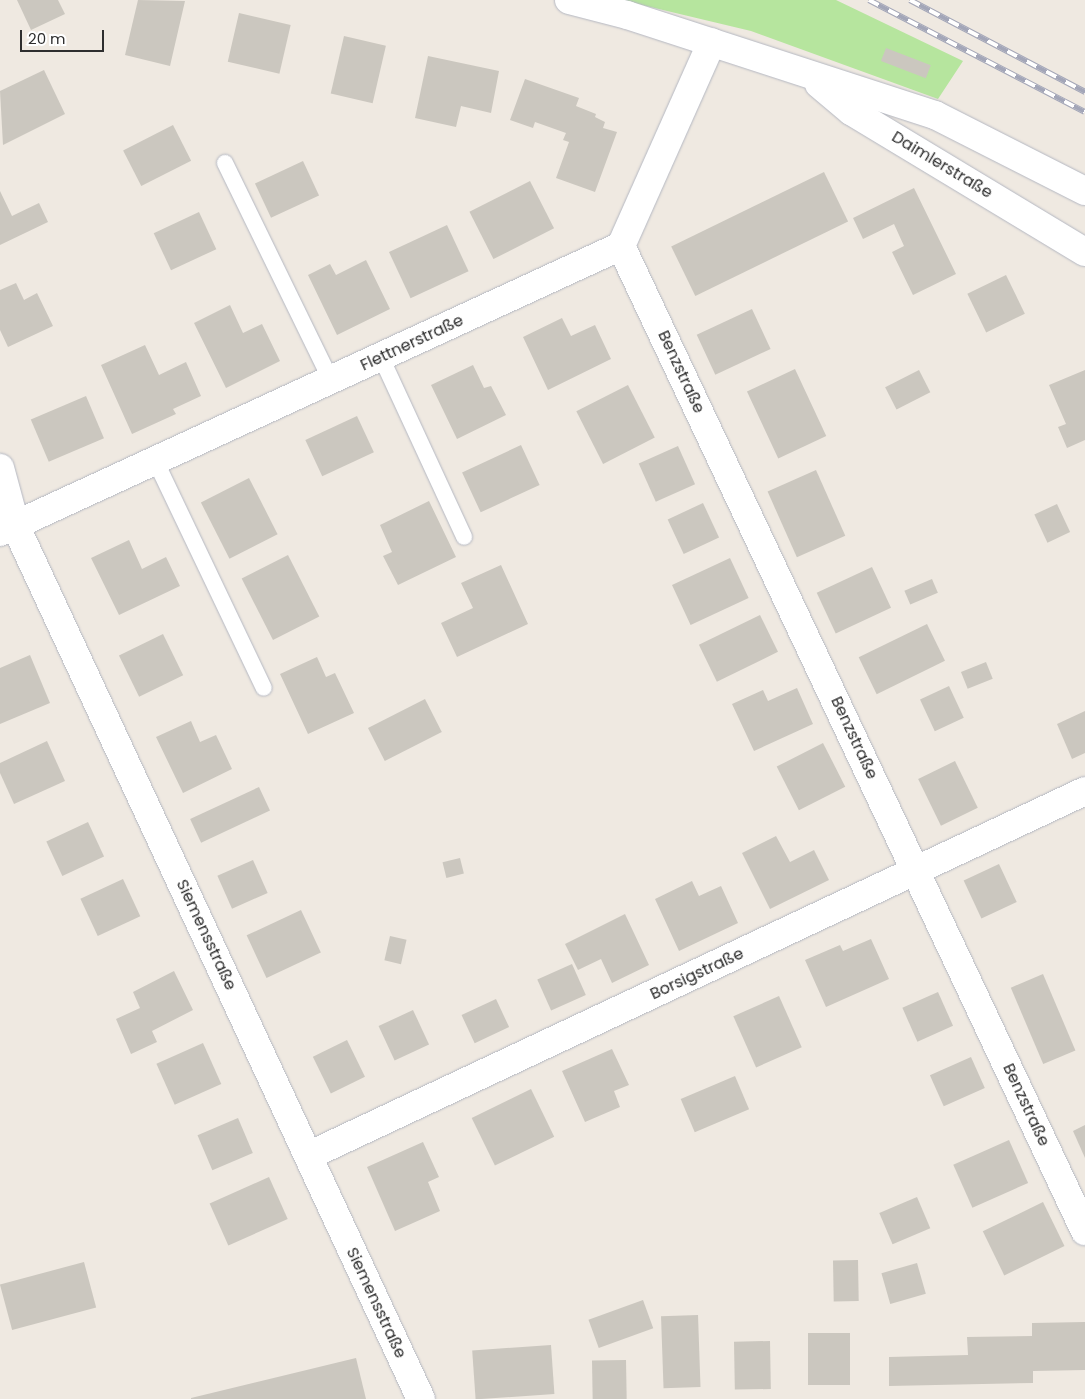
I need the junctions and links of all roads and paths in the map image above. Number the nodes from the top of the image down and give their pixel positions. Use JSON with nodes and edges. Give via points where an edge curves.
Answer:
{"nodes":[{"id":1,"x":569,"y":0,"type":"edge"},
{"id":2,"x":712,"y":42,"type":"junction"},
{"id":3,"x":804,"y":73,"type":"junction"},
{"id":4,"x":225,"y":163,"type":"dead end"},
{"id":5,"x":1085,"y":192,"type":"edge"},
{"id":6,"x":621,"y":246,"type":"junction"},
{"id":7,"x":1085,"y":252,"type":"edge"},
{"id":8,"x":381,"y":357,"type":"junction"},
{"id":9,"x":331,"y":380,"type":"junction"},
{"id":10,"x":156,"y":462,"type":"junction"},
{"id":11,"x":0,"y":468,"type":"edge"},
{"id":12,"x":8,"y":529,"type":"edge"},
{"id":13,"x":464,"y":537,"type":"dead end"},
{"id":14,"x":264,"y":688,"type":"dead end"},
{"id":15,"x":1085,"y":791,"type":"edge"},
{"id":16,"x":916,"y":871,"type":"junction"},
{"id":17,"x":308,"y":1156,"type":"junction"},
{"id":18,"x":1085,"y":1232,"type":"edge"},
{"id":19,"x":421,"y":1399,"type":"edge"}],
"edges":[{"from":1,"to":2,"type":"street","name":"Daimlerstraße"},
{"from":2,"to":3,"type":"street","name":"Daimlerstraße"},
{"from":2,"to":6,"type":"street"},
{"from":3,"to":5,"type":"street","name":"Daimlerstraße","via":[[935,115]]},
{"from":3,"to":7,"type":"street","name":"Daimlerstraße","via":[[851,110]]},
{"from":4,"to":9,"type":"lane"},
{"from":6,"to":8,"type":"street","name":"Flettnerstraße"},
{"from":6,"to":16,"type":"street","name":"Benzstraße"},
{"from":8,"to":9,"type":"street","name":"Flettnerstraße"},
{"from":8,"to":13,"type":"lane"},
{"from":9,"to":10,"type":"street","name":"Flettnerstraße"},
{"from":10,"to":12,"type":"street","name":"Flettnerstraße"},
{"from":10,"to":14,"type":"lane"},
{"from":11,"to":12,"type":"street","name":"Siemensstraße"},
{"from":12,"to":17,"type":"street","name":"Siemensstraße"},
{"from":15,"to":16,"type":"street","name":"Borsigstraße"},
{"from":16,"to":17,"type":"street","name":"Borsigstraße"},
{"from":16,"to":18,"type":"street","name":"Benzstraße"},
{"from":17,"to":19,"type":"street","name":"Siemensstraße"}]}
